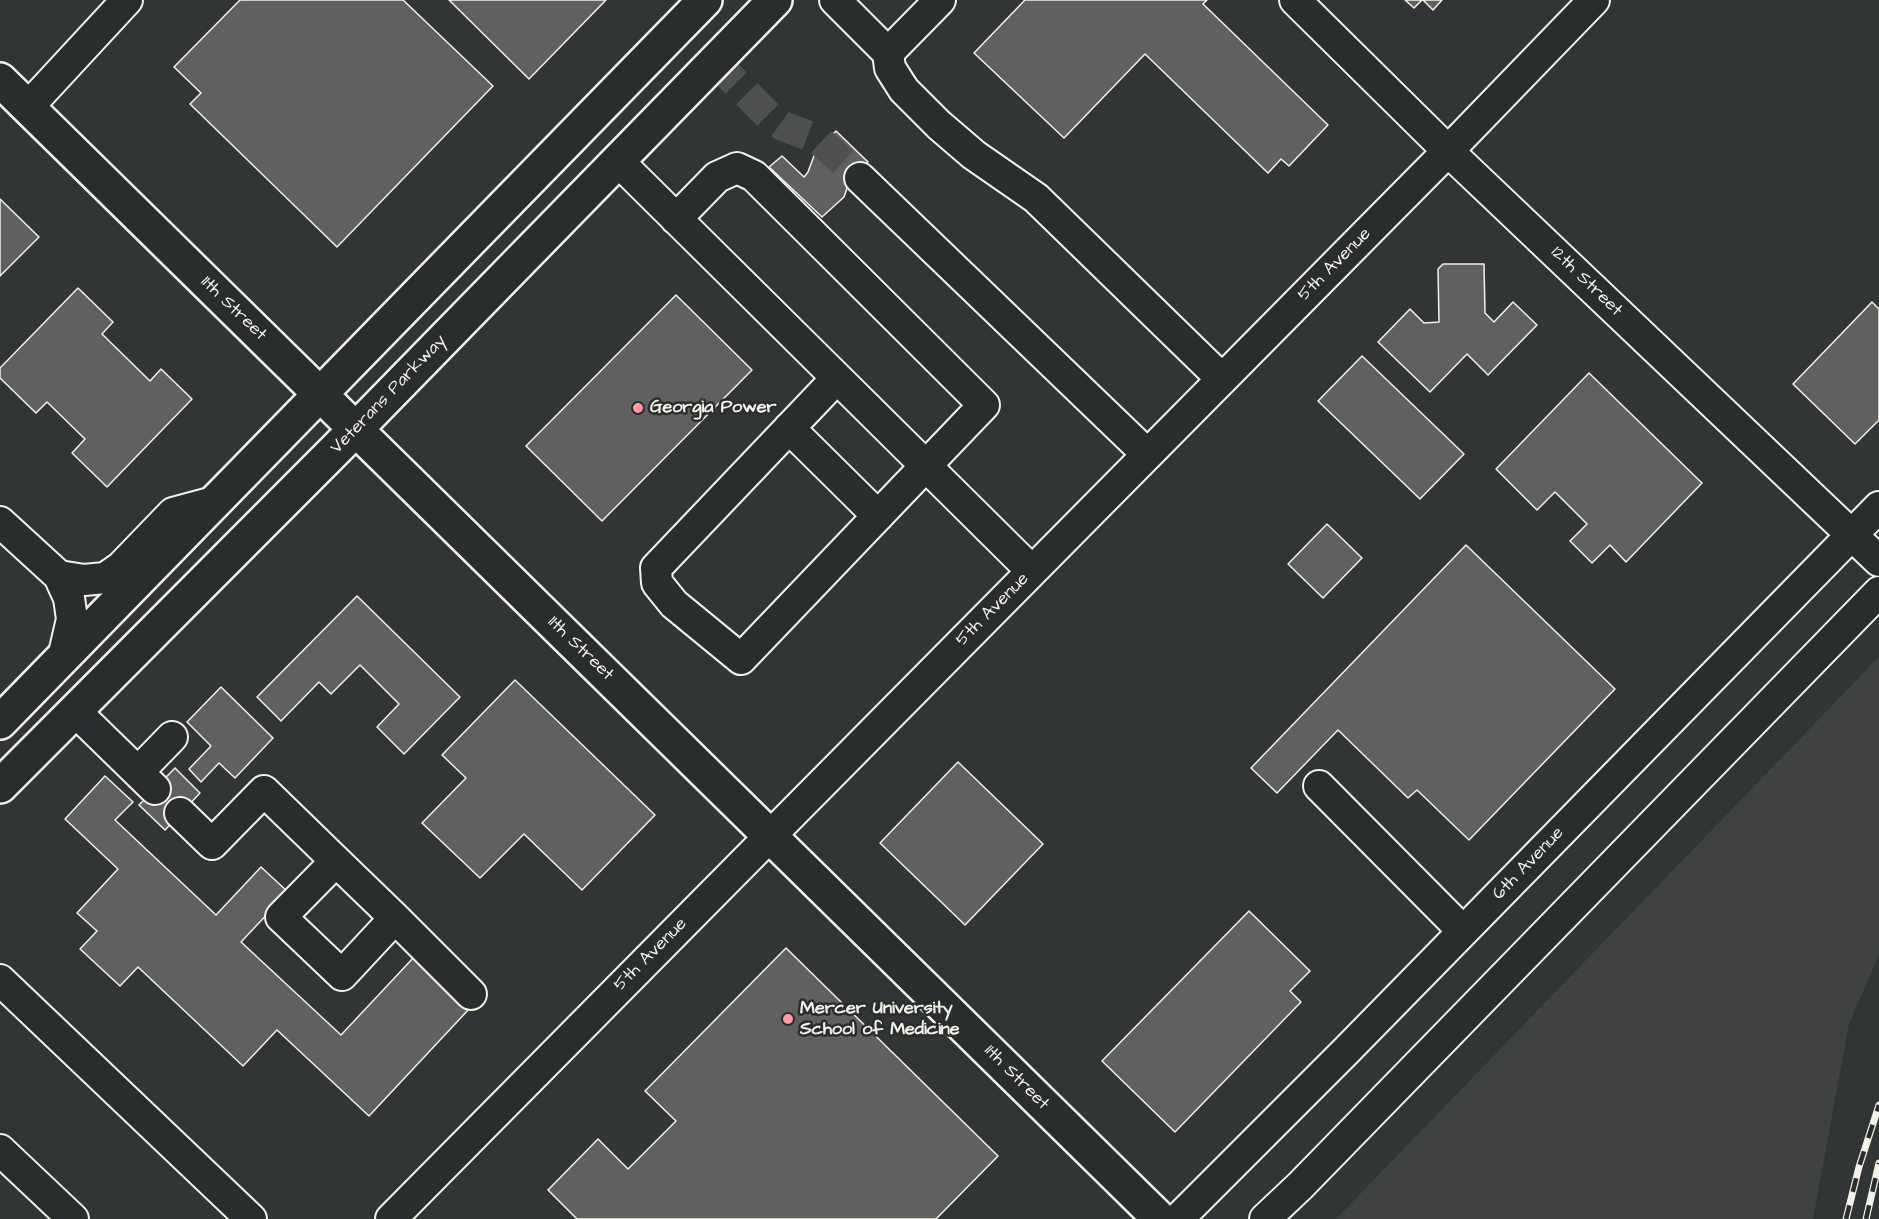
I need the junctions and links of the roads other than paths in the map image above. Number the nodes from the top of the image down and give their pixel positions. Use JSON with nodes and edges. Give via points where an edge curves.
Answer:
{"nodes":[{"id":1,"x":128,"y":0,"type":"edge"},
{"id":2,"x":705,"y":0,"type":"edge"},
{"id":3,"x":775,"y":0,"type":"edge"},
{"id":4,"x":835,"y":0,"type":"edge"},
{"id":5,"x":940,"y":0,"type":"edge"},
{"id":6,"x":1295,"y":0,"type":"edge"},
{"id":7,"x":1594,"y":0,"type":"edge"},
{"id":8,"x":888,"y":53,"type":"junction"},
{"id":9,"x":0,"y":80,"type":"edge"},
{"id":10,"x":28,"y":107,"type":"junction"},
{"id":11,"x":1448,"y":151,"type":"junction"},
{"id":12,"x":618,"y":161,"type":"junction"},
{"id":13,"x":860,"y":178,"type":"tunnel mouth"},
{"id":14,"x":676,"y":219,"type":"junction"},
{"id":15,"x":837,"y":378,"type":"junction"},
{"id":16,"x":1222,"y":379,"type":"junction"},
{"id":17,"x":320,"y":394,"type":"junction"},
{"id":18,"x":789,"y":428,"type":"junction"},
{"id":19,"x":356,"y":429,"type":"junction"},
{"id":20,"x":1148,"y":454,"type":"junction"},
{"id":21,"x":926,"y":466,"type":"junction"},
{"id":22,"x":214,"y":502,"type":"junction"},
{"id":23,"x":1879,"y":507,"type":"edge"},
{"id":24,"x":878,"y":516,"type":"junction"},
{"id":25,"x":0,"y":522,"type":"edge"},
{"id":26,"x":1852,"y":535,"type":"junction"},
{"id":27,"x":1879,"y":561,"type":"edge"},
{"id":28,"x":1032,"y":571,"type":"junction"},
{"id":29,"x":59,"y":576,"type":"junction"},
{"id":30,"x":203,"y":582,"type":"junction"},
{"id":31,"x":1879,"y":592,"type":"edge"},
{"id":32,"x":63,"y":658,"type":"junction"},
{"id":33,"x":75,"y":711,"type":"junction"},
{"id":34,"x":0,"y":722,"type":"edge"},
{"id":35,"x":172,"y":737,"type":"dead end"},
{"id":36,"x":0,"y":786,"type":"edge"},
{"id":37,"x":1319,"y":786,"type":"dead end"},
{"id":38,"x":180,"y":813,"type":"dead end"},
{"id":39,"x":770,"y":836,"type":"junction"},
{"id":40,"x":336,"y":861,"type":"junction"},
{"id":41,"x":395,"y":918,"type":"junction"},
{"id":42,"x":1463,"y":931,"type":"junction"},
{"id":43,"x":0,"y":980,"type":"edge"},
{"id":44,"x":471,"y":994,"type":"dead end"},
{"id":45,"x":0,"y":1150,"type":"edge"},
{"id":46,"x":73,"y":1219,"type":"edge"},
{"id":47,"x":251,"y":1219,"type":"edge"},
{"id":48,"x":391,"y":1219,"type":"edge"},
{"id":49,"x":1160,"y":1219,"type":"edge"},
{"id":50,"x":1178,"y":1219,"type":"edge"},
{"id":51,"x":1265,"y":1219,"type":"edge"}],
"edges":[{"from":1,"to":10,"type":"street"},
{"from":2,"to":17,"type":"main road"},
{"from":3,"to":12,"type":"main road","name":"Veterans Parkway"},
{"from":4,"to":8,"type":"street"},
{"from":5,"to":8,"type":"street"},
{"from":6,"to":11,"type":"street","name":"12th Street"},
{"from":7,"to":11,"type":"street","name":"5th Avenue"},
{"from":8,"to":16,"type":"street","via":[[890,68],[904,90],[939,125],[1036,198]]},
{"from":9,"to":10,"type":"main road","name":"11th Street"},
{"from":10,"to":17,"type":"main road","name":"11th Street"},
{"from":11,"to":16,"type":"street","name":"5th Avenue"},
{"from":11,"to":26,"type":"street","name":"12th Street"},
{"from":12,"to":14,"type":"street"},
{"from":12,"to":19,"type":"main road","name":"Veterans Parkway"},
{"from":13,"to":20,"type":"street"},
{"from":14,"to":15,"type":"street"},
{"from":14,"to":21,"type":"street","via":[[717,177],[737,168],[754,176],[984,405]]},
{"from":15,"to":18,"type":"street"},
{"from":15,"to":21,"type":"street"},
{"from":16,"to":20,"type":"street","name":"5th Avenue"},
{"from":17,"to":19,"type":"main road","name":"11th Street"},
{"from":17,"to":22,"type":"main road"},
{"from":18,"to":24,"type":"street"},
{"from":18,"to":24,"type":"street","via":[[656,568],[657,583],[674,604],[741,659]]},
{"from":19,"to":30,"type":"main road","name":"Veterans Parkway"},
{"from":19,"to":39,"type":"main road","name":"11th Street"},
{"from":20,"to":28,"type":"street","name":"5th Avenue"},
{"from":21,"to":24,"type":"street"},
{"from":21,"to":28,"type":"street"},
{"from":22,"to":29,"type":"street","via":[[173,513],[121,567],[105,578]]},
{"from":22,"to":30,"type":"main road","via":[[235,507],[240,516],[238,529]]},
{"from":22,"to":32,"type":"main road"},
{"from":23,"to":26,"type":"street","name":"6th Avenue"},
{"from":25,"to":29,"type":"street"},
{"from":26,"to":27,"type":"street","name":"12th Street"},
{"from":26,"to":42,"type":"street","name":"6th Avenue"},
{"from":28,"to":39,"type":"street","name":"5th Avenue"},
{"from":29,"to":32,"type":"street","via":[[69,598],[72,619]]},
{"from":30,"to":33,"type":"main road","name":"Veterans Parkway"},
{"from":31,"to":51,"type":"street"},
{"from":32,"to":34,"type":"main road"},
{"from":33,"to":35,"type":"street","via":[[146,780]]},
{"from":33,"to":36,"type":"main road","name":"Veterans Parkway"},
{"from":37,"to":42,"type":"street"},
{"from":38,"to":40,"type":"street","via":[[212,844],[264,791]]},
{"from":39,"to":48,"type":"street","name":"5th Avenue"},
{"from":39,"to":49,"type":"main road","name":"11th Street"},
{"from":40,"to":41,"type":"street"},
{"from":40,"to":41,"type":"street","via":[[282,917],[342,975]]},
{"from":41,"to":44,"type":"street"},
{"from":42,"to":50,"type":"street","name":"6th Avenue"},
{"from":43,"to":47,"type":"street"},
{"from":45,"to":46,"type":"street"}]}
